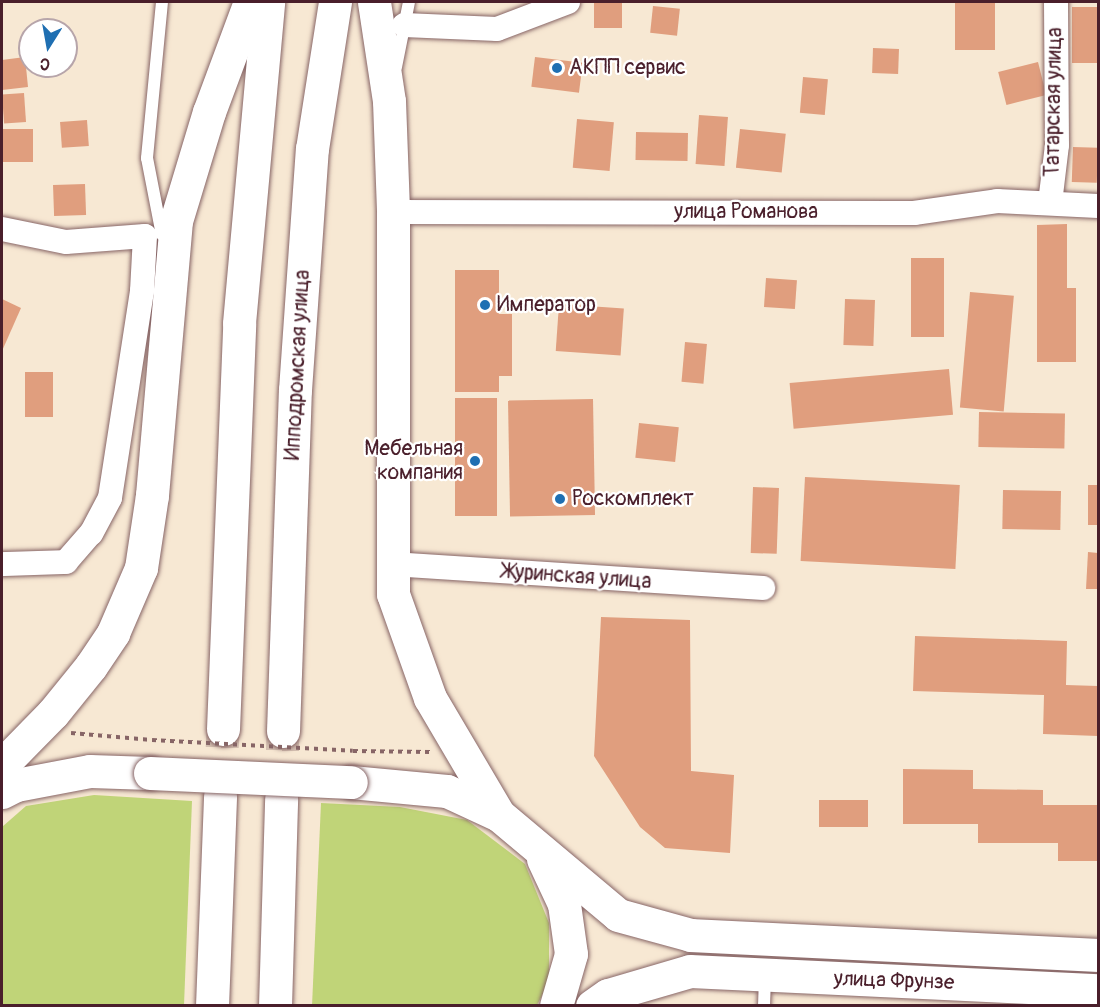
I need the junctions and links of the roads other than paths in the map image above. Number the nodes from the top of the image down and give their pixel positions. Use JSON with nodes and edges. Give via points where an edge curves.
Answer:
{"nodes":[{"id":1,"x":162,"y":2,"type":"edge"},
{"id":2,"x":250,"y":2,"type":"edge"},
{"id":3,"x":268,"y":2,"type":"edge"},
{"id":4,"x":335,"y":2,"type":"edge"},
{"id":5,"x":374,"y":2,"type":"edge"},
{"id":6,"x":409,"y":2,"type":"edge"},
{"id":7,"x":568,"y":2,"type":"edge"},
{"id":8,"x":1056,"y":2,"type":"edge"},
{"id":9,"x":404,"y":25,"type":"junction"},
{"id":10,"x":389,"y":101,"type":"junction"},
{"id":11,"x":1050,"y":203,"type":"junction"},
{"id":12,"x":1098,"y":206,"type":"edge"},
{"id":13,"x":393,"y":212,"type":"junction"},
{"id":14,"x":2,"y":229,"type":"edge"},
{"id":15,"x":170,"y":274,"type":"junction"},
{"id":16,"x":2,"y":564,"type":"edge"},
{"id":17,"x":392,"y":564,"type":"junction"},
{"id":18,"x":763,"y":588,"type":"dead end"},
{"id":19,"x":223,"y":729,"type":"tunnel mouth"},
{"id":20,"x":283,"y":731,"type":"tunnel mouth"},
{"id":21,"x":2,"y":765,"type":"edge"},
{"id":22,"x":2,"y":792,"type":"edge"},
{"id":23,"x":220,"y":796,"type":"tunnel mouth"},
{"id":24,"x":281,"y":799,"type":"tunnel mouth"},
{"id":25,"x":499,"y":815,"type":"junction"},
{"id":26,"x":540,"y":852,"type":"junction"},
{"id":27,"x":1098,"y":955,"type":"edge"},
{"id":28,"x":765,"y":990,"type":"edge"},
{"id":29,"x":1098,"y":990,"type":"edge"},
{"id":30,"x":212,"y":1005,"type":"edge"},
{"id":31,"x":275,"y":1005,"type":"edge"},
{"id":32,"x":556,"y":1005,"type":"edge"},
{"id":33,"x":592,"y":1005,"type":"edge"}],
"edges":[{"from":1,"to":15,"type":"lane","via":[[147,158]]},
{"from":2,"to":15,"type":"main road","via":[[209,112],[176,221]]},
{"from":3,"to":19,"type":"main road","via":[[239,323]]},
{"from":4,"to":20,"type":"main road","name":"Ипподромская улица","via":[[310,172],[295,390]]},
{"from":5,"to":10,"type":"main road"},
{"from":6,"to":9,"type":"lane"},
{"from":7,"to":9,"type":"street","via":[[497,29]]},
{"from":8,"to":11,"type":"street","name":"Татарская улица","via":[[1057,145]]},
{"from":9,"to":10,"type":"lane"},
{"from":10,"to":13,"type":"main road"},
{"from":11,"to":12,"type":"street","name":"улица Романова"},
{"from":11,"to":13,"type":"street","name":"улица Романова","via":[[997,201],[914,213]]},
{"from":13,"to":17,"type":"main road"},
{"from":14,"to":16,"type":"street","via":[[66,242],[145,236],[142,291],[111,498],[91,533],[66,562],[35,566]]},
{"from":15,"to":21,"type":"main road","via":[[152,495],[141,568],[113,633],[91,666]]},
{"from":17,"to":18,"type":"street","name":"Журинская улица"},
{"from":17,"to":25,"type":"main road","via":[[393,594],[430,698]]},
{"from":22,"to":25,"type":"main road","bridge":true,"via":[[16,785],[90,771],[150,773],[352,766],[447,791]]},
{"from":23,"to":30,"type":"main road"},
{"from":24,"to":31,"type":"main road"},
{"from":25,"to":26,"type":"main road","name":"улица Фрунзе"},
{"from":26,"to":27,"type":"main road","name":"улица Фрунзе","via":[[618,915],[691,935]]},
{"from":26,"to":32,"type":"main road","via":[[564,904],[571,954]]},
{"from":28,"to":29,"type":"main road","name":"улица Фрунзе"},
{"from":28,"to":33,"type":"main road","name":"улица Фрунзе","via":[[690,971],[608,995]]}]}
